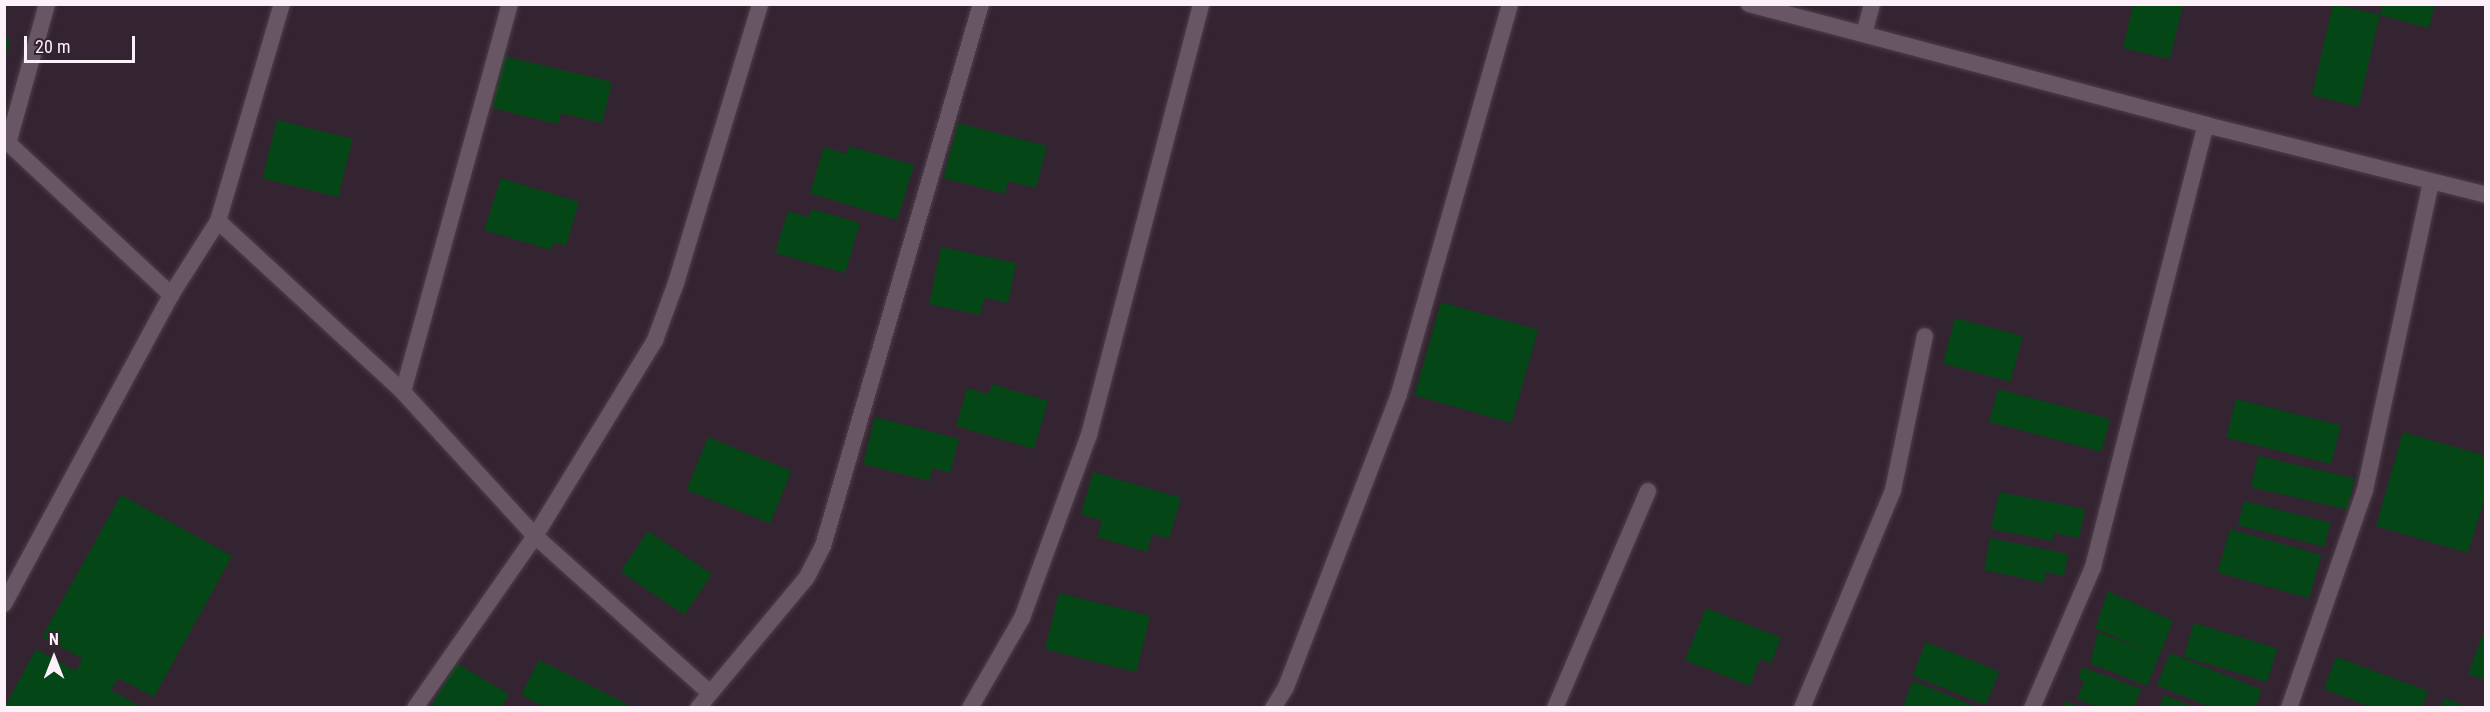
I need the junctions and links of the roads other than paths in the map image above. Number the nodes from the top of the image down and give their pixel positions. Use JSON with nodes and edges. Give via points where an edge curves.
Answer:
{"nodes":[{"id":1,"x":47,"y":4,"type":"edge"},
{"id":2,"x":282,"y":4,"type":"edge"},
{"id":3,"x":510,"y":4,"type":"edge"},
{"id":4,"x":760,"y":4,"type":"edge"},
{"id":5,"x":981,"y":4,"type":"edge"},
{"id":6,"x":1201,"y":4,"type":"edge"},
{"id":7,"x":1510,"y":4,"type":"edge"},
{"id":8,"x":1749,"y":4,"type":"edge"},
{"id":9,"x":1872,"y":4,"type":"edge"},
{"id":10,"x":1864,"y":34,"type":"junction"},
{"id":11,"x":2206,"y":125,"type":"junction"},
{"id":12,"x":7,"y":140,"type":"edge"},
{"id":13,"x":2431,"y":183,"type":"junction"},
{"id":14,"x":2486,"y":195,"type":"edge"},
{"id":15,"x":218,"y":221,"type":"junction"},
{"id":16,"x":171,"y":295,"type":"junction"},
{"id":17,"x":1926,"y":336,"type":"dead end"},
{"id":18,"x":403,"y":392,"type":"junction"},
{"id":19,"x":1648,"y":491,"type":"dead end"},
{"id":20,"x":535,"y":536,"type":"junction"},
{"id":21,"x":4,"y":604,"type":"edge"},
{"id":22,"x":708,"y":691,"type":"junction"},
{"id":23,"x":415,"y":708,"type":"edge"},
{"id":24,"x":698,"y":708,"type":"edge"},
{"id":25,"x":970,"y":708,"type":"edge"},
{"id":26,"x":1273,"y":708,"type":"edge"},
{"id":27,"x":1555,"y":708,"type":"edge"},
{"id":28,"x":1802,"y":708,"type":"edge"},
{"id":29,"x":2032,"y":708,"type":"edge"},
{"id":30,"x":2289,"y":708,"type":"edge"}],
"edges":[{"from":1,"to":12,"type":"street"},
{"from":2,"to":15,"type":"street"},
{"from":3,"to":18,"type":"street"},
{"from":4,"to":20,"type":"street","via":[[665,315],[634,378]]},
{"from":5,"to":22,"type":"street","via":[[823,546],[807,577],[783,608]]},
{"from":6,"to":25,"type":"street","via":[[1083,454],[1022,618]]},
{"from":7,"to":26,"type":"street","via":[[1400,394],[1286,687]]},
{"from":8,"to":10,"type":"street"},
{"from":9,"to":10,"type":"street"},
{"from":10,"to":11,"type":"street"},
{"from":11,"to":13,"type":"street"},
{"from":11,"to":29,"type":"street","via":[[2093,567]]},
{"from":12,"to":16,"type":"street"},
{"from":13,"to":14,"type":"street"},
{"from":13,"to":30,"type":"street","via":[[2365,490]]},
{"from":15,"to":16,"type":"street"},
{"from":15,"to":18,"type":"street"},
{"from":16,"to":21,"type":"street"},
{"from":17,"to":28,"type":"street","via":[[1893,490]]},
{"from":18,"to":20,"type":"street"},
{"from":19,"to":27,"type":"street"},
{"from":20,"to":22,"type":"street"},
{"from":20,"to":23,"type":"street"},
{"from":22,"to":24,"type":"street"}]}
